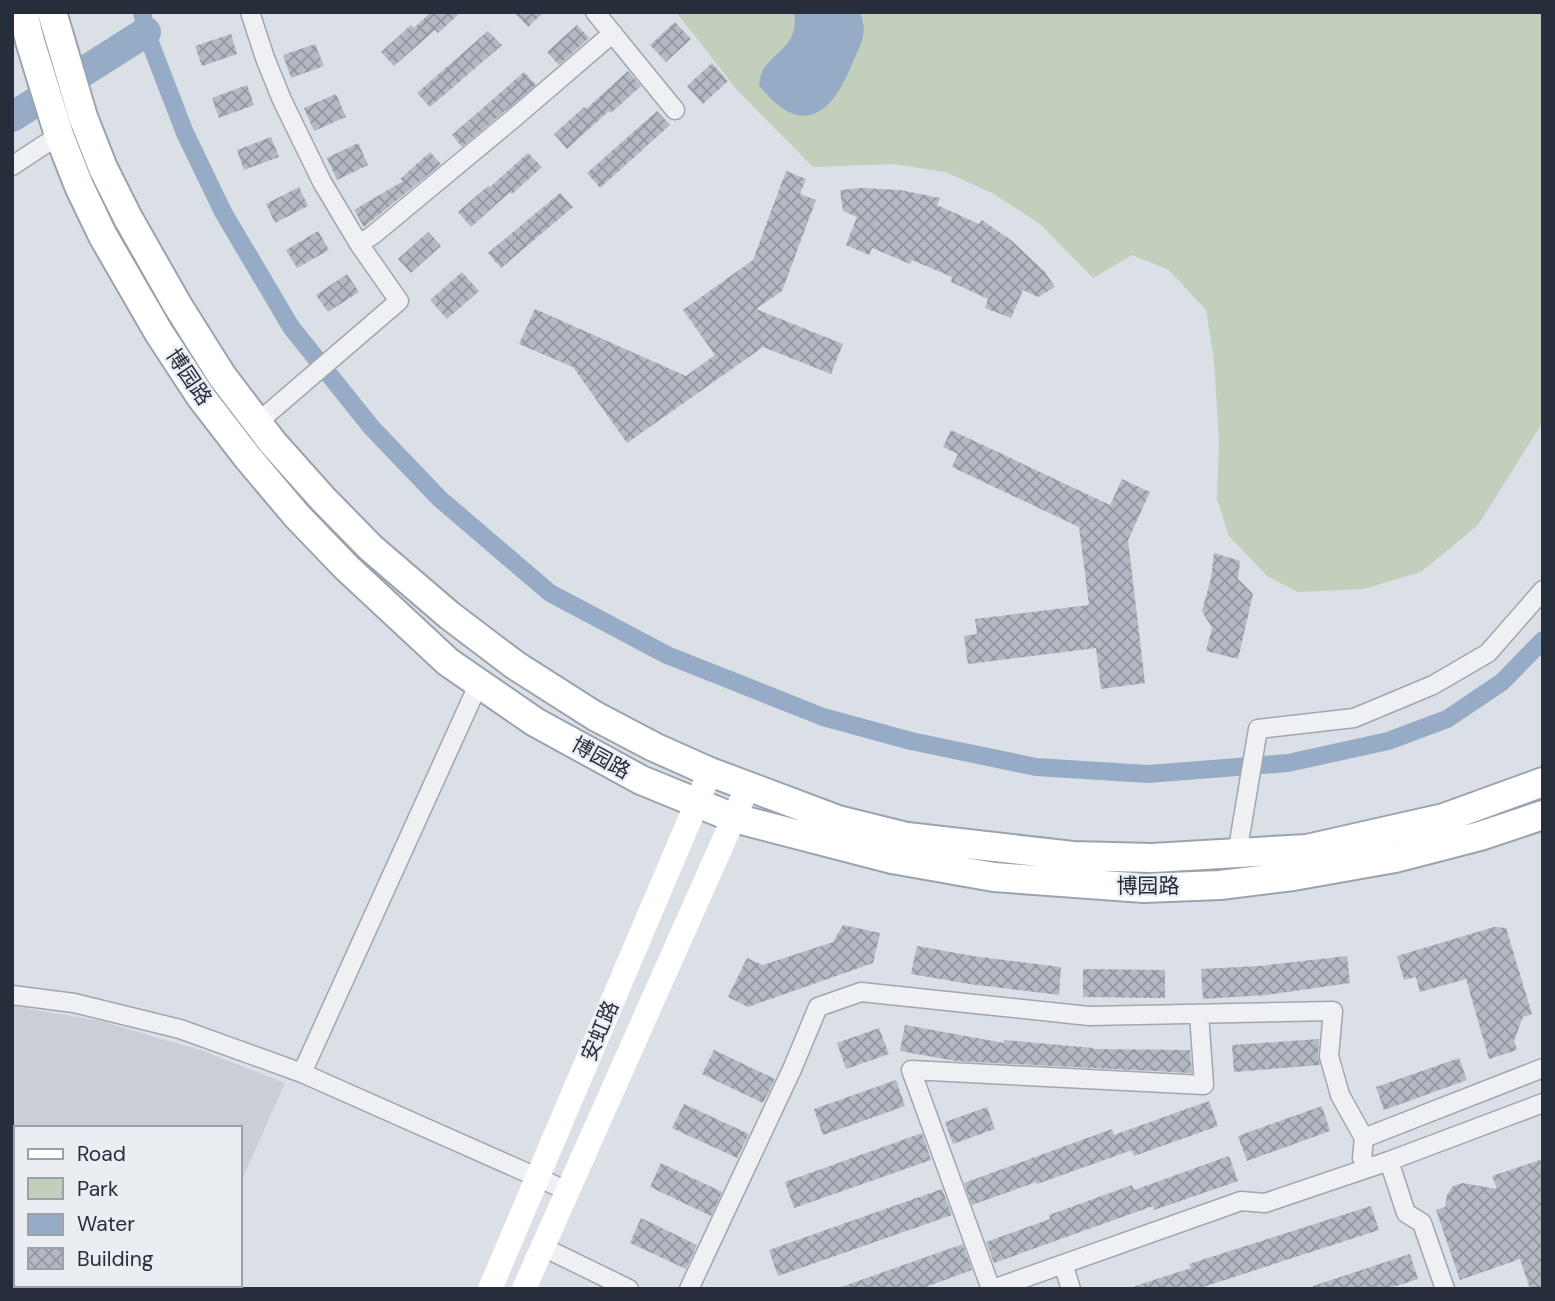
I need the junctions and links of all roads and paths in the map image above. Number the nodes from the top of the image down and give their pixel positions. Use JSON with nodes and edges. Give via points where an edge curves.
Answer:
{"nodes":[{"id":1,"x":23,"y":12,"type":"edge"},
{"id":2,"x":595,"y":12,"type":"edge"},
{"id":3,"x":256,"y":14,"type":"edge"},
{"id":4,"x":53,"y":18,"type":"edge"},
{"id":5,"x":613,"y":33,"type":"junction"},
{"id":6,"x":675,"y":110,"type":"dead end"},
{"id":7,"x":59,"y":135,"type":"junction"},
{"id":8,"x":12,"y":166,"type":"edge"},
{"id":9,"x":359,"y":244,"type":"junction"},
{"id":10,"x":257,"y":423,"type":"junction"},
{"id":11,"x":1543,"y":590,"type":"edge"},
{"id":12,"x":479,"y":683,"type":"junction"},
{"id":13,"x":710,"y":772,"type":"junction"},
{"id":14,"x":1536,"y":785,"type":"edge"},
{"id":15,"x":748,"y":786,"type":"junction"},
{"id":16,"x":697,"y":804,"type":"junction"},
{"id":17,"x":734,"y":818,"type":"junction"},
{"id":18,"x":1542,"y":818,"type":"edge"},
{"id":19,"x":1237,"y":854,"type":"junction"},
{"id":20,"x":12,"y":995,"type":"edge"},
{"id":21,"x":1199,"y":1014,"type":"junction"},
{"id":22,"x":1543,"y":1068,"type":"edge"},
{"id":23,"x":302,"y":1073,"type":"junction"},
{"id":24,"x":1543,"y":1103,"type":"edge"},
{"id":25,"x":1364,"y":1138,"type":"junction"},
{"id":26,"x":1389,"y":1161,"type":"junction"},
{"id":27,"x":1368,"y":1168,"type":"junction"},
{"id":28,"x":537,"y":1179,"type":"junction"},
{"id":29,"x":568,"y":1191,"type":"junction"},
{"id":30,"x":543,"y":1247,"type":"junction"},
{"id":31,"x":1063,"y":1264,"type":"junction"},
{"id":32,"x":490,"y":1289,"type":"edge"},
{"id":33,"x":524,"y":1289,"type":"edge"},
{"id":34,"x":629,"y":1289,"type":"edge"},
{"id":35,"x":689,"y":1289,"type":"edge"},
{"id":36,"x":992,"y":1289,"type":"edge"},
{"id":37,"x":1071,"y":1289,"type":"edge"},
{"id":38,"x":1445,"y":1289,"type":"edge"}],
"edges":[{"from":1,"to":7,"type":"main road","name":"博园路"},
{"from":2,"to":5,"type":"street"},
{"from":3,"to":9,"type":"street","via":[[265,58],[282,100]]},
{"from":4,"to":10,"type":"main road","name":"博园路","via":[[103,169],[172,295]]},
{"from":5,"to":6,"type":"street"},
{"from":5,"to":9,"type":"street"},
{"from":7,"to":8,"type":"street"},
{"from":7,"to":12,"type":"main road","name":"博园路","via":[[103,236],[201,397],[248,458],[346,567],[448,662]]},
{"from":9,"to":10,"type":"street","via":[[399,301]]},
{"from":10,"to":13,"type":"main road","name":"博园路","via":[[371,548],[515,666],[595,716]]},
{"from":11,"to":19,"type":"street","via":[[1488,653],[1433,685],[1354,718],[1258,729]]},
{"from":12,"to":16,"type":"main road","name":"博园路","via":[[535,722],[641,780]]},
{"from":12,"to":23,"type":"street"},
{"from":13,"to":15,"type":"main road","name":"博园路"},
{"from":13,"to":16,"type":"main road","name":"安虹路"},
{"from":14,"to":18,"type":"street"},
{"from":14,"to":19,"type":"main road","name":"博园路","via":[[1444,818],[1307,849]]},
{"from":15,"to":17,"type":"main road","name":"安虹路"},
{"from":15,"to":19,"type":"main road","name":"博园路","via":[[838,820],[908,837],[1073,856]]},
{"from":16,"to":17,"type":"main road","name":"博园路"},
{"from":16,"to":28,"type":"main road","name":"安虹路"},
{"from":17,"to":18,"type":"main road","name":"博园路","via":[[892,859],[994,877],[1144,888],[1293,876],[1395,858]]},
{"from":17,"to":29,"type":"main road","name":"安虹路"},
{"from":20,"to":23,"type":"street","via":[[74,1003],[180,1029]]},
{"from":21,"to":25,"type":"street","via":[[1334,1011],[1329,1056],[1340,1095]]},
{"from":21,"to":35,"type":"street","via":[[1089,1016],[861,992],[818,1007]]},
{"from":21,"to":36,"type":"street","via":[[1204,1085],[911,1070]]},
{"from":22,"to":25,"type":"street"},
{"from":23,"to":28,"type":"street"},
{"from":24,"to":26,"type":"street"},
{"from":25,"to":27,"type":"street","via":[[1362,1158]]},
{"from":26,"to":27,"type":"street"},
{"from":26,"to":38,"type":"street","via":[[1406,1213],[1422,1223]]},
{"from":27,"to":31,"type":"street","via":[[1265,1203],[1241,1201]]},
{"from":28,"to":29,"type":"street"},
{"from":28,"to":32,"type":"main road","name":"安虹路"},
{"from":29,"to":30,"type":"main road","name":"安虹路"},
{"from":30,"to":33,"type":"main road","name":"安虹路"},
{"from":30,"to":34,"type":"street"},
{"from":31,"to":36,"type":"street"},
{"from":31,"to":37,"type":"street"}]}
